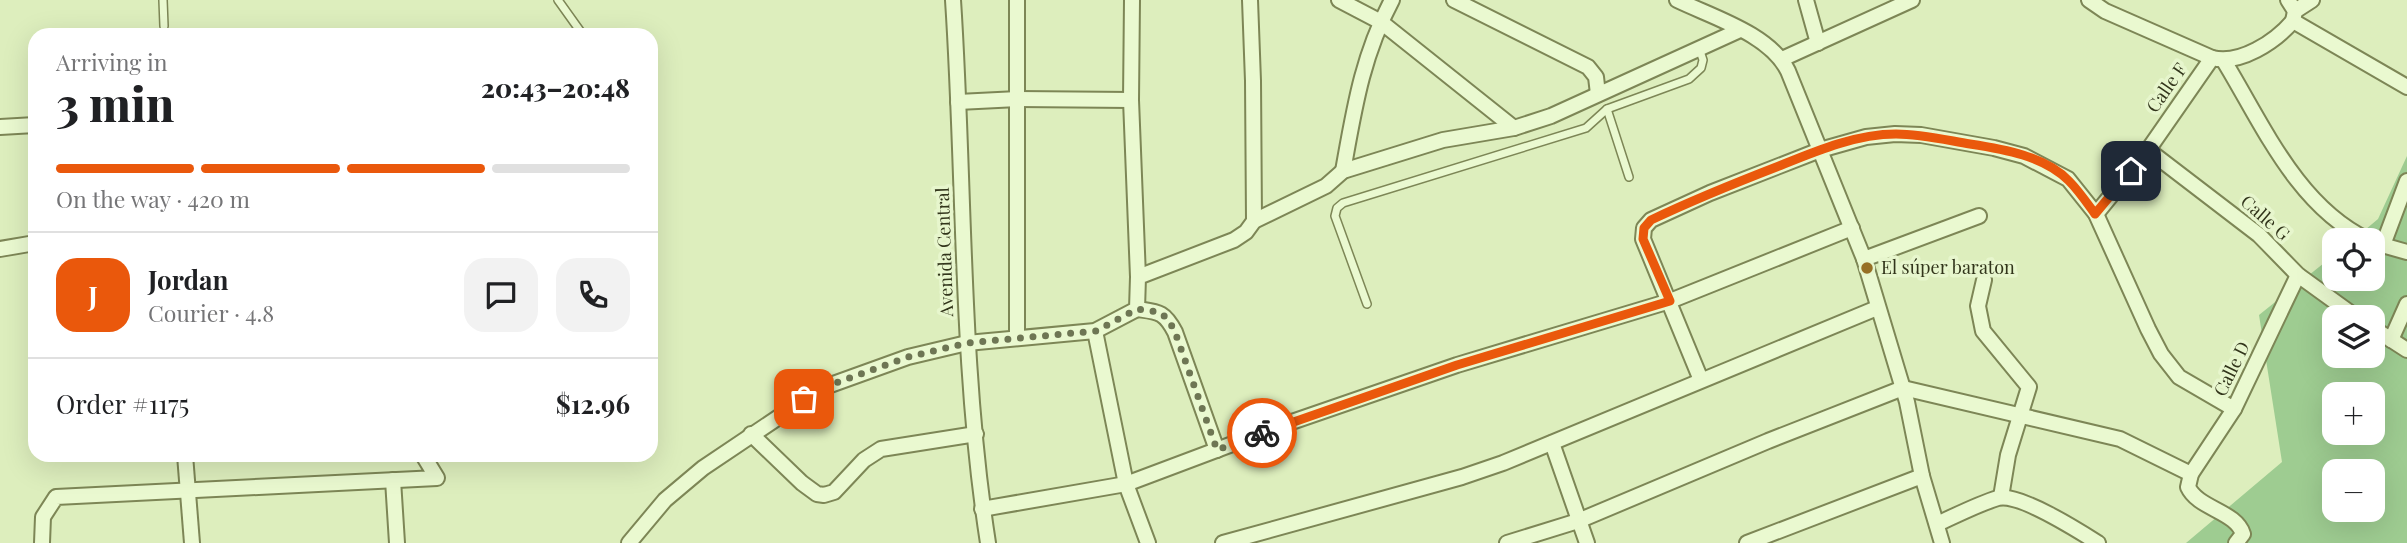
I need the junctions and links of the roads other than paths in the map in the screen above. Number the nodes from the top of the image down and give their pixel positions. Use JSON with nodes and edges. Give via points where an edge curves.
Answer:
{"nodes":[{"id":1,"x":163,"y":0,"type":"edge"},
{"id":2,"x":558,"y":0,"type":"edge"},
{"id":3,"x":953,"y":0,"type":"edge"},
{"id":4,"x":1017,"y":0,"type":"edge"},
{"id":5,"x":1132,"y":0,"type":"edge"},
{"id":6,"x":1250,"y":0,"type":"edge"},
{"id":7,"x":1339,"y":0,"type":"edge"},
{"id":8,"x":1392,"y":0,"type":"edge"},
{"id":9,"x":1454,"y":0,"type":"edge"},
{"id":10,"x":1676,"y":0,"type":"edge"},
{"id":11,"x":1806,"y":0,"type":"edge"},
{"id":12,"x":1912,"y":0,"type":"edge"},
{"id":13,"x":2089,"y":0,"type":"edge"},
{"id":14,"x":2312,"y":0,"type":"edge"},
{"id":15,"x":2292,"y":11,"type":"edge"},
{"id":16,"x":1381,"y":22,"type":"junction"},
{"id":17,"x":164,"y":26,"type":"dead end"},
{"id":18,"x":578,"y":28,"type":"edge"},
{"id":19,"x":1740,"y":30,"type":"junction"},
{"id":20,"x":1818,"y":43,"type":"junction"},
{"id":21,"x":1699,"y":47,"type":"junction"},
{"id":22,"x":1782,"y":59,"type":"junction"},
{"id":23,"x":2218,"y":59,"type":"junction"},
{"id":24,"x":2407,"y":87,"type":"edge"},
{"id":25,"x":1598,"y":94,"type":"junction"},
{"id":26,"x":1018,"y":99,"type":"junction"},
{"id":27,"x":1131,"y":100,"type":"junction"},
{"id":28,"x":958,"y":102,"type":"junction"},
{"id":29,"x":1607,"y":109,"type":"junction"},
{"id":30,"x":28,"y":125,"type":"edge"},
{"id":31,"x":0,"y":127,"type":"edge"},
{"id":32,"x":1514,"y":128,"type":"junction"},
{"id":33,"x":1820,"y":150,"type":"junction"},
{"id":34,"x":2148,"y":150,"type":"junction"},
{"id":35,"x":1343,"y":172,"type":"junction"},
{"id":36,"x":1629,"y":177,"type":"dead end"},
{"id":37,"x":2407,"y":181,"type":"edge"},
{"id":38,"x":2095,"y":214,"type":"junction"},
{"id":39,"x":1979,"y":216,"type":"dead end"},
{"id":40,"x":1254,"y":221,"type":"junction"},
{"id":41,"x":1852,"y":228,"type":"junction"},
{"id":42,"x":2344,"y":228,"type":"edge"},
{"id":43,"x":2385,"y":228,"type":"edge"},
{"id":44,"x":28,"y":244,"type":"edge"},
{"id":45,"x":2385,"y":245,"type":"edge"},
{"id":46,"x":0,"y":248,"type":"edge"},
{"id":47,"x":2407,"y":252,"type":"edge"},
{"id":48,"x":1864,"y":259,"type":"junction"},
{"id":49,"x":2298,"y":275,"type":"junction"},
{"id":50,"x":1138,"y":277,"type":"junction"},
{"id":51,"x":1984,"y":280,"type":"dead end"},
{"id":52,"x":1670,"y":301,"type":"junction"},
{"id":53,"x":1367,"y":304,"type":"dead end"},
{"id":54,"x":2407,"y":304,"type":"edge"},
{"id":55,"x":2339,"y":305,"type":"edge"},
{"id":56,"x":1877,"y":307,"type":"junction"},
{"id":57,"x":1137,"y":309,"type":"junction"},
{"id":58,"x":1096,"y":331,"type":"junction"},
{"id":59,"x":2385,"y":336,"type":"edge"},
{"id":60,"x":1017,"y":337,"type":"junction"},
{"id":61,"x":2391,"y":340,"type":"junction"},
{"id":62,"x":967,"y":343,"type":"junction"},
{"id":63,"x":2407,"y":350,"type":"edge"},
{"id":64,"x":1701,"y":380,"type":"junction"},
{"id":65,"x":1903,"y":388,"type":"junction"},
{"id":66,"x":2234,"y":410,"type":"junction"},
{"id":67,"x":2021,"y":415,"type":"junction"},
{"id":68,"x":751,"y":434,"type":"junction"},
{"id":69,"x":975,"y":434,"type":"junction"},
{"id":70,"x":1552,"y":443,"type":"junction"},
{"id":71,"x":1217,"y":450,"type":"junction"},
{"id":72,"x":186,"y":462,"type":"edge"},
{"id":73,"x":428,"y":462,"type":"edge"},
{"id":74,"x":2191,"y":474,"type":"junction"},
{"id":75,"x":1922,"y":475,"type":"junction"},
{"id":76,"x":393,"y":480,"type":"junction"},
{"id":77,"x":1126,"y":484,"type":"junction"},
{"id":78,"x":188,"y":490,"type":"junction"},
{"id":79,"x":2001,"y":497,"type":"junction"},
{"id":80,"x":982,"y":509,"type":"junction"},
{"id":81,"x":1578,"y":521,"type":"junction"},
{"id":82,"x":1937,"y":524,"type":"junction"},
{"id":83,"x":42,"y":543,"type":"edge"},
{"id":84,"x":192,"y":543,"type":"edge"},
{"id":85,"x":397,"y":543,"type":"edge"},
{"id":86,"x":629,"y":543,"type":"edge"},
{"id":87,"x":988,"y":543,"type":"edge"},
{"id":88,"x":1147,"y":543,"type":"edge"},
{"id":89,"x":1223,"y":543,"type":"edge"},
{"id":90,"x":1507,"y":543,"type":"edge"},
{"id":91,"x":1587,"y":543,"type":"edge"},
{"id":92,"x":1746,"y":543,"type":"edge"},
{"id":93,"x":1942,"y":543,"type":"edge"},
{"id":94,"x":2098,"y":543,"type":"edge"},
{"id":95,"x":2236,"y":543,"type":"edge"}],
"edges":[{"from":1,"to":17,"type":"lane"},
{"from":2,"to":18,"type":"lane"},
{"from":3,"to":28,"type":"street","name":"Avenida Central"},
{"from":4,"to":26,"type":"street"},
{"from":5,"to":27,"type":"street"},
{"from":6,"to":40,"type":"street"},
{"from":7,"to":16,"type":"street"},
{"from":8,"to":16,"type":"street"},
{"from":9,"to":25,"type":"street","via":[[1588,67],[1596,77]]},
{"from":10,"to":19,"type":"street"},
{"from":11,"to":20,"type":"street"},
{"from":12,"to":20,"type":"street"},
{"from":13,"to":23,"type":"street"},
{"from":14,"to":15,"type":"street"},
{"from":15,"to":23,"type":"street","via":[[2284,32],[2241,58]]},
{"from":15,"to":24,"type":"street"},
{"from":16,"to":32,"type":"street"},
{"from":16,"to":35,"type":"street","via":[[1359,82]]},
{"from":19,"to":21,"type":"street"},
{"from":19,"to":22,"type":"street","via":[[1769,45]]},
{"from":20,"to":22,"type":"street"},
{"from":21,"to":25,"type":"street"},
{"from":21,"to":29,"type":"lane","via":[[1701,68],[1689,79]]},
{"from":22,"to":33,"type":"street"},
{"from":23,"to":34,"type":"street","name":"Calle F"},
{"from":23,"to":42,"type":"street","via":[[2285,163],[2316,203]]},
{"from":25,"to":32,"type":"street"},
{"from":26,"to":27,"type":"street"},
{"from":26,"to":28,"type":"street"},
{"from":26,"to":60,"type":"street"},
{"from":27,"to":50,"type":"street"},
{"from":28,"to":62,"type":"street","name":"Avenida Central"},
{"from":29,"to":36,"type":"lane"},
{"from":29,"to":53,"type":"lane","via":[[1586,128],[1343,203],[1335,216]]},
{"from":30,"to":31,"type":"street"},
{"from":32,"to":35,"type":"street","via":[[1443,140]]},
{"from":33,"to":38,"type":"street","via":[[1895,134],[1994,148],[2024,156],[2068,179]]},
{"from":33,"to":41,"type":"street"},
{"from":33,"to":52,"type":"street","via":[[1651,220],[1643,239]]},
{"from":34,"to":38,"type":"street","name":"Calle F"},
{"from":34,"to":49,"type":"street","name":"Calle G","via":[[2259,234]]},
{"from":35,"to":40,"type":"street","via":[[1326,186]]},
{"from":37,"to":43,"type":"street"},
{"from":38,"to":66,"type":"street","via":[[2161,354],[2179,377]]},
{"from":39,"to":48,"type":"street"},
{"from":40,"to":50,"type":"street","via":[[1234,240]]},
{"from":41,"to":48,"type":"street"},
{"from":41,"to":52,"type":"street"},
{"from":44,"to":46,"type":"street"},
{"from":45,"to":47,"type":"street"},
{"from":48,"to":56,"type":"street"},
{"from":49,"to":55,"type":"street","name":"Calle G"},
{"from":49,"to":66,"type":"street","name":"Calle D"},
{"from":50,"to":57,"type":"street"},
{"from":51,"to":67,"type":"street","via":[[1978,306],[1983,331],[2029,387]]},
{"from":52,"to":64,"type":"street"},
{"from":52,"to":71,"type":"street","via":[[1457,365]]},
{"from":54,"to":61,"type":"street"},
{"from":56,"to":64,"type":"street"},
{"from":56,"to":65,"type":"street"},
{"from":57,"to":58,"type":"street"},
{"from":57,"to":71,"type":"street","via":[[1159,312],[1168,319]]},
{"from":58,"to":60,"type":"street"},
{"from":58,"to":77,"type":"street"},
{"from":59,"to":61,"type":"street"},
{"from":60,"to":62,"type":"street"},
{"from":61,"to":63,"type":"street"},
{"from":62,"to":68,"type":"street","via":[[908,357],[822,388]]},
{"from":62,"to":69,"type":"street","name":"Avenida Central"},
{"from":64,"to":70,"type":"street"},
{"from":65,"to":67,"type":"street"},
{"from":65,"to":75,"type":"street"},
{"from":65,"to":81,"type":"street"},
{"from":66,"to":74,"type":"street","name":"Calle D"},
{"from":67,"to":74,"type":"street","via":[[2120,439]]},
{"from":67,"to":79,"type":"street"},
{"from":68,"to":69,"type":"street","via":[[802,484],[824,495],[834,492],[881,449]]},
{"from":68,"to":86,"type":"street","via":[[665,500]]},
{"from":69,"to":80,"type":"street","name":"Avenida Central"},
{"from":70,"to":81,"type":"street"},
{"from":70,"to":89,"type":"street","via":[[1462,478]]},
{"from":71,"to":77,"type":"street"},
{"from":72,"to":78,"type":"street"},
{"from":73,"to":76,"type":"street","via":[[438,478]]},
{"from":74,"to":95,"type":"street","via":[[2190,492],[2241,529],[2243,534]]},
{"from":75,"to":82,"type":"street"},
{"from":75,"to":92,"type":"street"},
{"from":76,"to":78,"type":"street"},
{"from":76,"to":85,"type":"street"},
{"from":77,"to":80,"type":"street"},
{"from":77,"to":88,"type":"street"},
{"from":78,"to":83,"type":"street","via":[[56,497],[43,517]]},
{"from":78,"to":84,"type":"street"},
{"from":79,"to":82,"type":"street"},
{"from":79,"to":94,"type":"street","via":[[2025,503]]},
{"from":80,"to":87,"type":"street","name":"Avenida Central"},
{"from":81,"to":90,"type":"street"},
{"from":81,"to":91,"type":"street"},
{"from":82,"to":93,"type":"street"}]}
